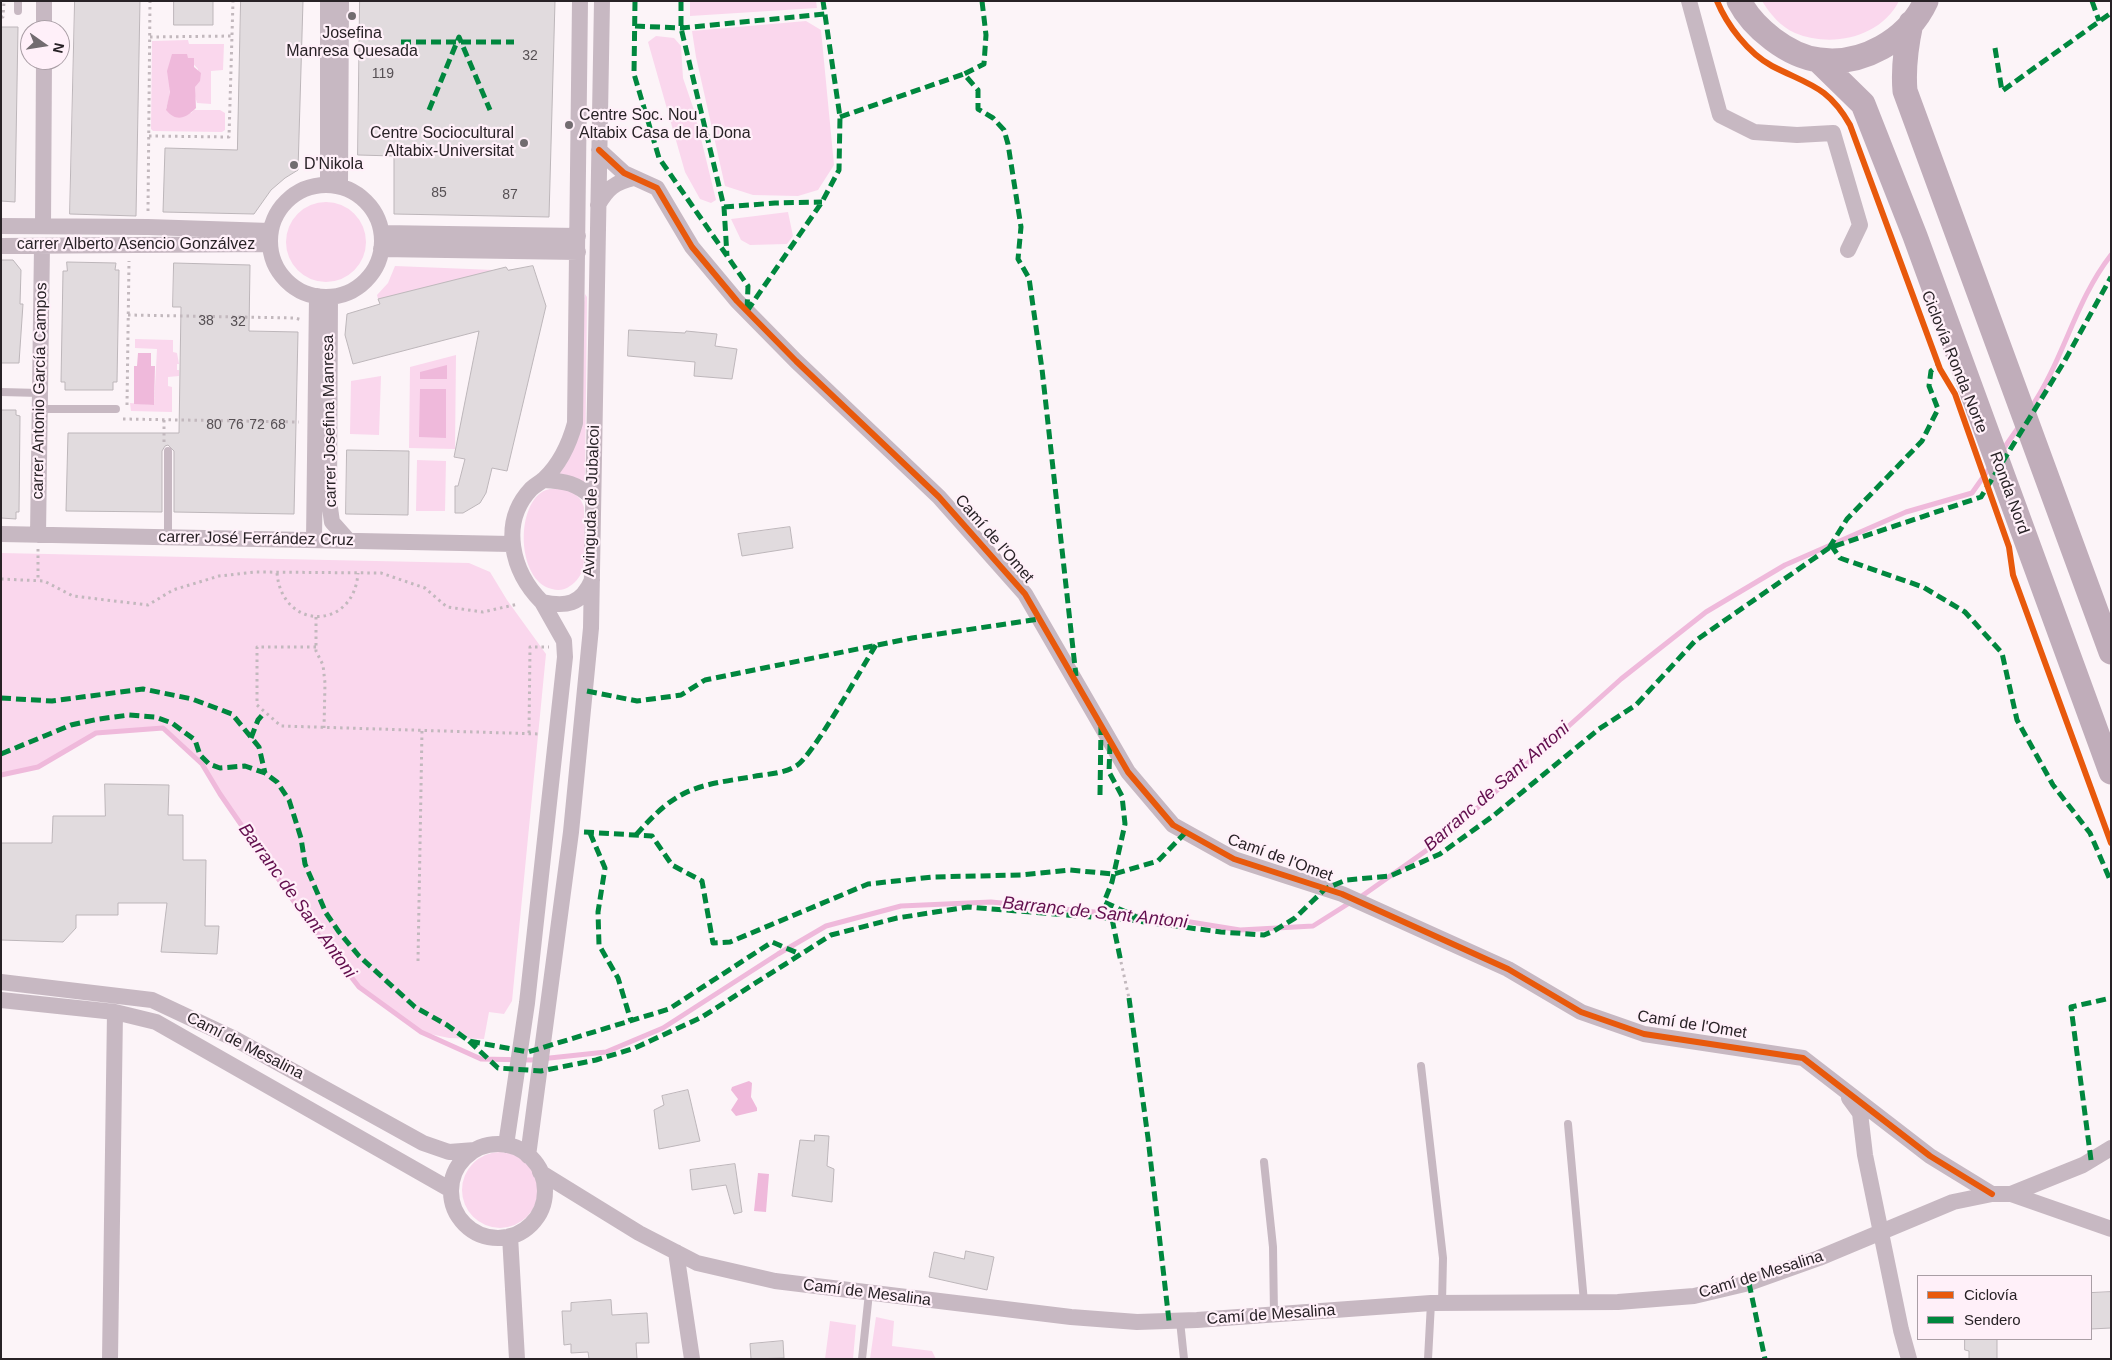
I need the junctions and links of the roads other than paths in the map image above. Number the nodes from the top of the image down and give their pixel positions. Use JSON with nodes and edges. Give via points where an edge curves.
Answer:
{"nodes":[{"id":1,"x":18,"y":1,"type":"edge"},
{"id":2,"x":44,"y":1,"type":"edge"},
{"id":3,"x":328,"y":1,"type":"edge"},
{"id":4,"x":341,"y":1,"type":"edge"},
{"id":5,"x":580,"y":1,"type":"edge"},
{"id":6,"x":602,"y":1,"type":"edge"},
{"id":7,"x":1689,"y":1,"type":"edge"},
{"id":8,"x":1739,"y":1,"type":"edge"},
{"id":9,"x":1926,"y":1,"type":"edge"},
{"id":10,"x":18,"y":11,"type":"dead end"},
{"id":11,"x":44,"y":20,"type":"edge"},
{"id":12,"x":1911,"y":23,"type":"junction"},
{"id":13,"x":1818,"y":60,"type":"junction"},
{"id":14,"x":44,"y":70,"type":"edge"},
{"id":15,"x":599,"y":150,"type":"junction"},
{"id":16,"x":634,"y":178,"type":"junction"},
{"id":17,"x":334,"y":185,"type":"junction"},
{"id":18,"x":598,"y":205,"type":"junction"},
{"id":19,"x":1,"y":226,"type":"edge"},
{"id":20,"x":43,"y":226,"type":"junction"},
{"id":21,"x":578,"y":236,"type":"junction"},
{"id":22,"x":270,"y":238,"type":"junction"},
{"id":23,"x":382,"y":242,"type":"junction"},
{"id":24,"x":1,"y":246,"type":"edge"},
{"id":25,"x":42,"y":246,"type":"junction"},
{"id":26,"x":1848,"y":250,"type":"dead end"},
{"id":27,"x":578,"y":252,"type":"junction"},
{"id":28,"x":324,"y":297,"type":"junction"},
{"id":29,"x":1,"y":392,"type":"edge"},
{"id":30,"x":40,"y":401,"type":"junction"},
{"id":31,"x":116,"y":409,"type":"dead end"},
{"id":32,"x":168,"y":451,"type":"dead end"},
{"id":33,"x":543,"y":480,"type":"junction"},
{"id":34,"x":593,"y":498,"type":"junction"},
{"id":35,"x":314,"y":500,"type":"junction"},
{"id":36,"x":1,"y":534,"type":"edge"},
{"id":37,"x":168,"y":538,"type":"junction"},
{"id":38,"x":38,"y":540,"type":"junction"},
{"id":39,"x":288,"y":540,"type":"junction"},
{"id":40,"x":314,"y":540,"type":"junction"},
{"id":41,"x":348,"y":540,"type":"junction"},
{"id":42,"x":511,"y":544,"type":"junction"},
{"id":43,"x":592,"y":580,"type":"junction"},
{"id":44,"x":542,"y":602,"type":"junction"},
{"id":45,"x":2111,"y":652,"type":"edge"},
{"id":46,"x":2111,"y":772,"type":"edge"},
{"id":47,"x":1,"y":982,"type":"edge"},
{"id":48,"x":1,"y":1000,"type":"edge"},
{"id":49,"x":115,"y":1012,"type":"junction"},
{"id":50,"x":1421,"y":1066,"type":"dead end"},
{"id":51,"x":1838,"y":1084,"type":"junction"},
{"id":52,"x":1568,"y":1124,"type":"dead end"},
{"id":53,"x":506,"y":1145,"type":"junction"},
{"id":54,"x":2111,"y":1148,"type":"edge"},
{"id":55,"x":475,"y":1150,"type":"junction"},
{"id":56,"x":528,"y":1156,"type":"junction"},
{"id":57,"x":1264,"y":1162,"type":"dead end"},
{"id":58,"x":540,"y":1172,"type":"junction"},
{"id":59,"x":451,"y":1190,"type":"junction"},
{"id":60,"x":1992,"y":1194,"type":"junction"},
{"id":61,"x":2011,"y":1194,"type":"junction"},
{"id":62,"x":2111,"y":1229,"type":"edge"},
{"id":63,"x":1882,"y":1231,"type":"junction"},
{"id":64,"x":510,"y":1236,"type":"junction"},
{"id":65,"x":676,"y":1252,"type":"junction"},
{"id":66,"x":869,"y":1293,"type":"junction"},
{"id":67,"x":1584,"y":1302,"type":"junction"},
{"id":68,"x":1436,"y":1303,"type":"junction"},
{"id":69,"x":1274,"y":1315,"type":"junction"},
{"id":70,"x":1180,"y":1321,"type":"junction"},
{"id":71,"x":110,"y":1359,"type":"edge"},
{"id":72,"x":517,"y":1359,"type":"edge"},
{"id":73,"x":692,"y":1359,"type":"edge"},
{"id":74,"x":862,"y":1359,"type":"edge"},
{"id":75,"x":1184,"y":1359,"type":"edge"},
{"id":76,"x":1428,"y":1359,"type":"edge"},
{"id":77,"x":1909,"y":1359,"type":"edge"}],
"edges":[{"from":1,"to":10,"type":"lane"},
{"from":2,"to":11,"type":"street"},
{"from":3,"to":17,"type":"street"},
{"from":4,"to":17,"type":"street"},
{"from":5,"to":21,"type":"street","name":"Avinguda de Jubalcoi"},
{"from":6,"to":15,"type":"street","name":"Avinguda de Jubalcoi"},
{"from":7,"to":26,"type":"street","via":[[1720,115],[1754,132],[1833,133],[1860,225]]},
{"from":8,"to":13,"type":"main road","via":[[1747,16],[1760,29],[1786,48]]},
{"from":9,"to":12,"type":"main road"},
{"from":12,"to":13,"type":"main road","via":[[1884,47],[1842,60]]},
{"from":12,"to":45,"type":"main road","via":[[1903,72],[1905,91]]},
{"from":13,"to":46,"type":"main road","name":"Ronda Nord","via":[[1863,104]]},
{"from":14,"to":20,"type":"street"},
{"from":15,"to":16,"type":"street","name":"Camí de l'Omet"},
{"from":15,"to":18,"type":"street","name":"Avinguda de Jubalcoi"},
{"from":16,"to":18,"type":"street","via":[[620,181],[607,190]]},
{"from":16,"to":51,"type":"street","name":"Camí de l'Omet","via":[[657,188],[692,247],[737,301],[939,497],[1025,594],[1128,772],[1173,825],[1234,859],[1342,894],[1508,969],[1580,1012],[1644,1034],[1803,1058]]},
{"from":17,"to":22,"type":"street","via":[[312,186],[296,193],[280,209]]},
{"from":17,"to":23,"type":"street","via":[[361,196],[371,207],[378,218]]},
{"from":18,"to":34,"type":"street","name":"Avinguda de Jubalcoi"},
{"from":19,"to":20,"type":"street","name":"carrer Alberto Asencio Gonzálvez"},
{"from":20,"to":22,"type":"street","name":"carrer Alberto Asencio Gonzálvez","via":[[148,227]]},
{"from":21,"to":23,"type":"street"},
{"from":21,"to":27,"type":"street","name":"Avinguda de Jubalcoi"},
{"from":22,"to":25,"type":"street","name":"carrer Alberto Asencio Gonzálvez"},
{"from":22,"to":28,"type":"street","via":[[272,257],[284,278],[293,287]]},
{"from":23,"to":27,"type":"street"},
{"from":23,"to":28,"type":"street","via":[[373,272],[364,282],[353,290]]},
{"from":24,"to":25,"type":"street","name":"carrer Alberto Asencio Gonzálvez"},
{"from":25,"to":30,"type":"street","name":"carrer Antonio García Campos"},
{"from":27,"to":33,"type":"street","name":"Avinguda de Jubalcoi","via":[[575,423],[559,463]]},
{"from":28,"to":35,"type":"street","name":"carrer Josefina Manresa"},
{"from":28,"to":41,"type":"street","name":"carrer Josefina Manresa","via":[[329,501],[332,522]]},
{"from":29,"to":30,"type":"lane"},
{"from":30,"to":31,"type":"lane"},
{"from":30,"to":38,"type":"street","name":"carrer Antonio García Campos"},
{"from":32,"to":37,"type":"lane"},
{"from":33,"to":34,"type":"street","via":[[564,481],[581,487]]},
{"from":33,"to":42,"type":"street","name":"Avinguda de Jubalcoi","via":[[524,498],[515,519]]},
{"from":34,"to":43,"type":"street","name":"Avinguda de Jubalcoi"},
{"from":35,"to":39,"type":"street","via":[[301,528]]},
{"from":35,"to":40,"type":"street","name":"carrer Josefina Manresa"},
{"from":36,"to":38,"type":"street","name":"carrer José Ferrández Cruz"},
{"from":37,"to":38,"type":"street","name":"carrer José Ferrández Cruz"},
{"from":37,"to":39,"type":"street","name":"carrer José Ferrández Cruz"},
{"from":39,"to":40,"type":"street","name":"carrer José Ferrández Cruz"},
{"from":40,"to":41,"type":"street","name":"carrer José Ferrández Cruz"},
{"from":41,"to":42,"type":"street","name":"carrer José Ferrández Cruz"},
{"from":42,"to":44,"type":"street","name":"Avinguda de Jubalcoi","via":[[517,564]]},
{"from":43,"to":44,"type":"street","name":"Avinguda de Jubalcoi","via":[[578,600],[561,605]]},
{"from":43,"to":56,"type":"street","via":[[592,628],[571,832]]},
{"from":44,"to":53,"type":"street","via":[[564,641],[566,657],[527,1003]]},
{"from":47,"to":55,"type":"street","name":"Camí de Mesalina","via":[[152,1000],[235,1039],[423,1143],[449,1152]]},
{"from":48,"to":49,"type":"street"},
{"from":49,"to":59,"type":"street","via":[[156,1022]]},
{"from":49,"to":71,"type":"street"},
{"from":50,"to":68,"type":"lane","via":[[1443,1258]]},
{"from":51,"to":60,"type":"street","name":"Camí de l'Omet","via":[[1930,1156]]},
{"from":51,"to":63,"type":"street","name":"Camí de l'Omet","via":[[1860,1113],[1865,1155]]},
{"from":52,"to":67,"type":"lane"},
{"from":53,"to":55,"type":"street","via":[[490,1145]]},
{"from":53,"to":56,"type":"street"},
{"from":54,"to":61,"type":"street","via":[[2083,1165]]},
{"from":55,"to":59,"type":"street","via":[[462,1160],[454,1174]]},
{"from":56,"to":58,"type":"street"},
{"from":57,"to":69,"type":"lane","via":[[1273,1247]]},
{"from":58,"to":64,"type":"street","via":[[544,1186],[538,1215],[529,1226]]},
{"from":58,"to":65,"type":"street","name":"Camí de Mesalina","via":[[639,1234]]},
{"from":59,"to":64,"type":"street","via":[[453,1206],[473,1231],[488,1237]]},
{"from":60,"to":61,"type":"street","name":"Camí de Mesalina"},
{"from":60,"to":63,"type":"street","name":"Camí de Mesalina","via":[[1953,1202]]},
{"from":61,"to":62,"type":"street"},
{"from":63,"to":67,"type":"street","name":"Camí de Mesalina","via":[[1819,1258],[1724,1290],[1694,1296]]},
{"from":63,"to":77,"type":"street","name":"Camí de l'Omet"},
{"from":64,"to":72,"type":"street"},
{"from":65,"to":66,"type":"street","name":"Camí de Mesalina","via":[[697,1263],[775,1281]]},
{"from":65,"to":73,"type":"street"},
{"from":66,"to":70,"type":"street","name":"Camí de Mesalina","via":[[1071,1317],[1137,1322]]},
{"from":66,"to":74,"type":"lane"},
{"from":67,"to":68,"type":"street","name":"Camí de Mesalina"},
{"from":68,"to":69,"type":"street","name":"Camí de Mesalina"},
{"from":68,"to":76,"type":"lane"},
{"from":69,"to":70,"type":"street","name":"Camí de Mesalina"},
{"from":70,"to":75,"type":"lane"}]}
